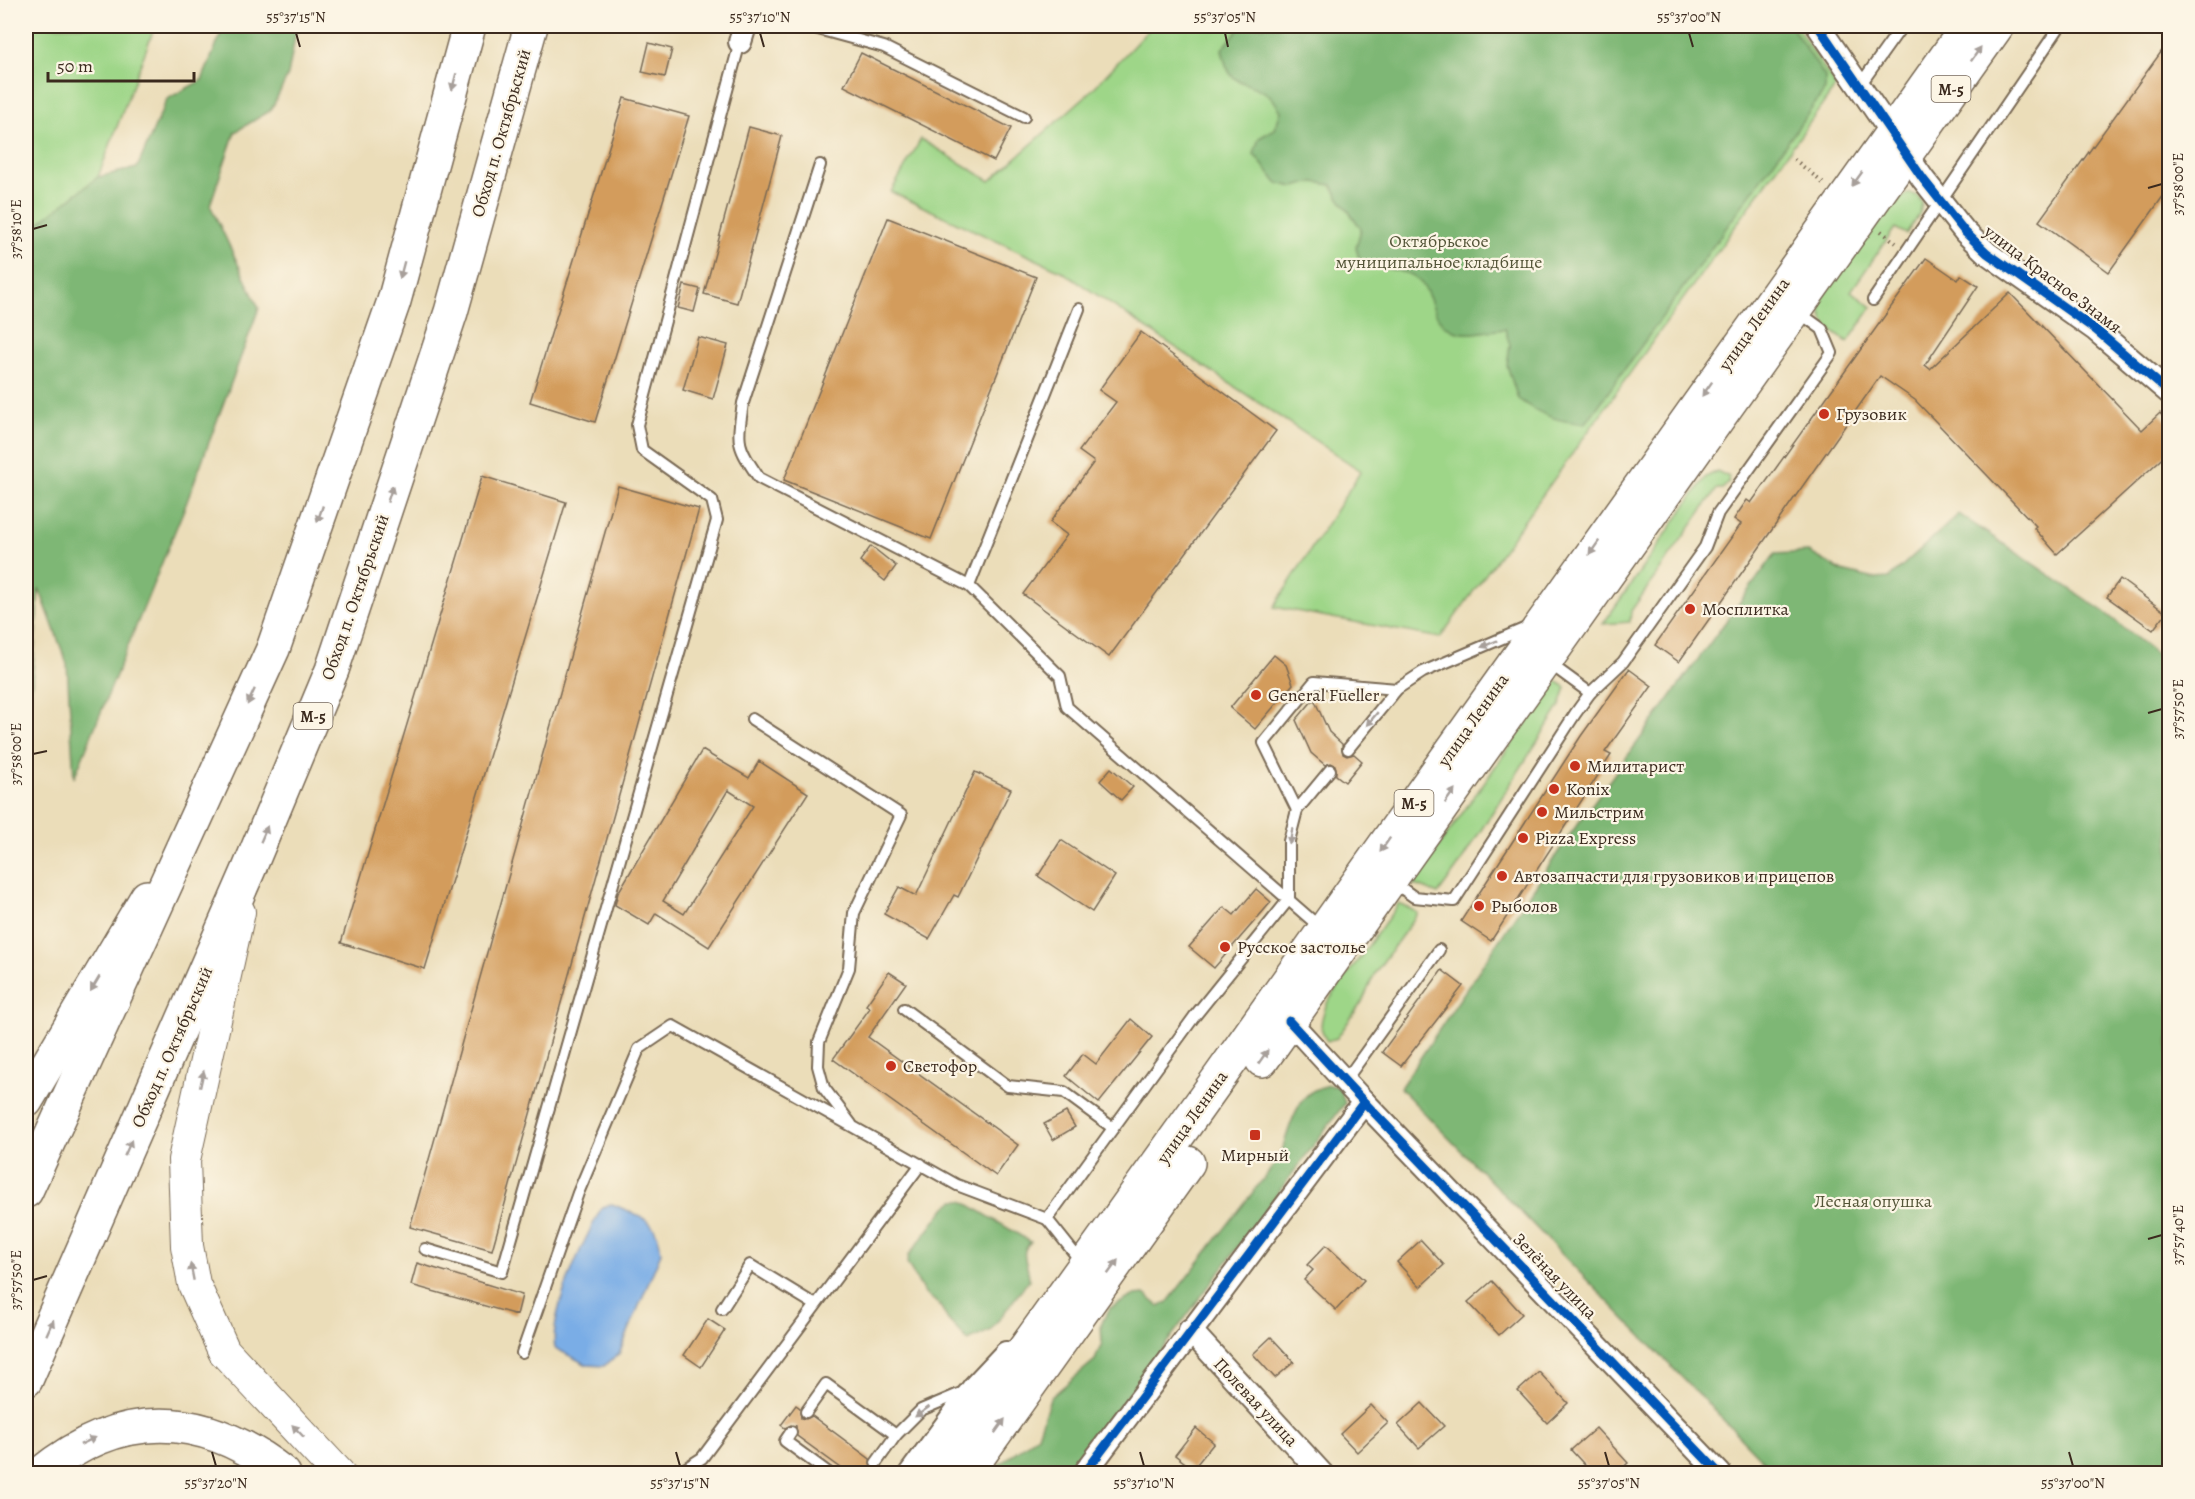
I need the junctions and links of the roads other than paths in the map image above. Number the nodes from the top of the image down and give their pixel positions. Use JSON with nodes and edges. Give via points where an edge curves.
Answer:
{"nodes":[{"id":1,"x":470,"y":26,"type":"edge"},
{"id":2,"x":531,"y":26,"type":"edge"},
{"id":3,"x":807,"y":26,"type":"edge"},
{"id":4,"x":1818,"y":26,"type":"edge"},
{"id":5,"x":1902,"y":26,"type":"edge"},
{"id":6,"x":1968,"y":26,"type":"edge"},
{"id":7,"x":1997,"y":26,"type":"edge"},
{"id":8,"x":2060,"y":26,"type":"edge"},
{"id":9,"x":742,"y":34,"type":"edge"},
{"id":10,"x":1860,"y":85,"type":"junction"},
{"id":11,"x":1024,"y":117,"type":"dead end"},
{"id":12,"x":1899,"y":143,"type":"junction"},
{"id":13,"x":820,"y":165,"type":"dead end"},
{"id":14,"x":1940,"y":202,"type":"junction"},
{"id":15,"x":1873,"y":300,"type":"dead end"},
{"id":16,"x":1079,"y":309,"type":"dead end"},
{"id":17,"x":1795,"y":310,"type":"junction"},
{"id":18,"x":2169,"y":393,"type":"edge"},
{"id":19,"x":969,"y":586,"type":"junction"},
{"id":20,"x":1543,"y":621,"type":"junction"},
{"id":21,"x":1546,"y":661,"type":"junction"},
{"id":22,"x":1397,"y":689,"type":"junction"},
{"id":23,"x":1590,"y":693,"type":"junction"},
{"id":24,"x":752,"y":719,"type":"dead end"},
{"id":25,"x":1348,"y":748,"type":"dead end"},
{"id":26,"x":1330,"y":770,"type":"dead end"},
{"id":27,"x":201,"y":808,"type":"junction"},
{"id":28,"x":1297,"y":810,"type":"junction"},
{"id":29,"x":249,"y":869,"type":"junction"},
{"id":30,"x":1390,"y":880,"type":"junction"},
{"id":31,"x":1289,"y":899,"type":"junction"},
{"id":32,"x":1324,"y":930,"type":"junction"},
{"id":33,"x":1439,"y":950,"type":"dead end"},
{"id":34,"x":904,"y":1009,"type":"dead end"},
{"id":35,"x":1289,"y":1020,"type":"junction"},
{"id":36,"x":1345,"y":1081,"type":"junction"},
{"id":37,"x":26,"y":1101,"type":"edge"},
{"id":38,"x":1364,"y":1102,"type":"junction"},
{"id":39,"x":852,"y":1126,"type":"junction"},
{"id":40,"x":1113,"y":1128,"type":"junction"},
{"id":41,"x":921,"y":1164,"type":"junction"},
{"id":42,"x":26,"y":1191,"type":"edge"},
{"id":43,"x":1047,"y":1219,"type":"junction"},
{"id":44,"x":425,"y":1249,"type":"dead end"},
{"id":45,"x":1080,"y":1273,"type":"junction"},
{"id":46,"x":814,"y":1304,"type":"junction"},
{"id":47,"x":722,"y":1309,"type":"dead end"},
{"id":48,"x":1190,"y":1330,"type":"junction"},
{"id":49,"x":522,"y":1353,"type":"dead end"},
{"id":50,"x":26,"y":1380,"type":"edge"},
{"id":51,"x":974,"y":1387,"type":"junction"},
{"id":52,"x":806,"y":1412,"type":"dead end"},
{"id":53,"x":791,"y":1432,"type":"dead end"},
{"id":54,"x":896,"y":1435,"type":"junction"},
{"id":55,"x":876,"y":1463,"type":"dead end"},
{"id":56,"x":39,"y":1473,"type":"edge"},
{"id":57,"x":284,"y":1473,"type":"edge"},
{"id":58,"x":339,"y":1473,"type":"edge"},
{"id":59,"x":677,"y":1473,"type":"edge"},
{"id":60,"x":830,"y":1473,"type":"edge"},
{"id":61,"x":910,"y":1473,"type":"edge"},
{"id":62,"x":935,"y":1473,"type":"edge"},
{"id":63,"x":966,"y":1473,"type":"edge"},
{"id":64,"x":1084,"y":1473,"type":"edge"},
{"id":65,"x":1322,"y":1473,"type":"edge"},
{"id":66,"x":1720,"y":1473,"type":"edge"}],
"edges":[{"from":1,"to":27,"type":"main road","one_way":true,"via":[[394,301],[273,649]]},
{"from":29,"to":2,"type":"main road","name":"Обход п. Октябрьский","number":"М-5","one_way":true,"via":[[339,647],[451,312]]},
{"from":3,"to":11,"type":"lane","via":[[884,47]]},
{"from":4,"to":10,"type":"street","name":"улица Красное Знамя"},
{"from":5,"to":10,"type":"lane"},
{"from":6,"to":12,"type":"main road","name":"улица Ленина","number":"М-5"},
{"from":12,"to":7,"type":"main road","name":"улица Ленина","number":"М-5","one_way":true},
{"from":8,"to":14,"type":"lane"},
{"from":9,"to":44,"type":"lane","via":[[637,425],[642,450],[712,500],[717,520],[502,1272]]},
{"from":10,"to":12,"type":"street","name":"улица Красное Знамя"},
{"from":12,"to":14,"type":"street","name":"улица Красное Знамя"},
{"from":12,"to":17,"type":"main road","name":"улица Ленина","number":"М-5"},
{"from":12,"to":20,"type":"main road","name":"улица Ленина","number":"М-5","one_way":true},
{"from":13,"to":19,"type":"lane","via":[[743,403],[740,450],[759,478]]},
{"from":14,"to":15,"type":"lane"},
{"from":14,"to":18,"type":"street","name":"улица Красное Знамя","via":[[1987,252],[2096,330]]},
{"from":16,"to":19,"type":"lane"},
{"from":17,"to":21,"type":"main road","name":"улица Ленина","number":"М-5"},
{"from":17,"to":23,"type":"lane","via":[[1822,329],[1832,353],[1718,513],[1705,547],[1623,662]]},
{"from":19,"to":31,"type":"lane","via":[[1060,676],[1067,707]]},
{"from":20,"to":22,"type":"lane","one_way":true,"via":[[1423,672]]},
{"from":20,"to":32,"type":"main road","name":"улица Ленина","number":"М-5","one_way":true},
{"from":21,"to":23,"type":"lane"},
{"from":30,"to":21,"type":"main road","name":"улица Ленина","number":"М-5","one_way":true},
{"from":22,"to":25,"type":"lane","one_way":true},
{"from":22,"to":28,"type":"lane","via":[[1314,682],[1264,743]]},
{"from":23,"to":30,"type":"lane","via":[[1454,901],[1414,897]]},
{"from":24,"to":39,"type":"lane","via":[[901,815],[854,913],[849,968],[819,1042],[818,1066],[824,1088]]},
{"from":26,"to":28,"type":"lane"},
{"from":27,"to":37,"type":"main road","one_way":true},
{"from":27,"to":42,"type":"main road"},
{"from":28,"to":31,"type":"lane","one_way":true,"via":[[1289,841]]},
{"from":50,"to":29,"type":"main road","name":"Обход п. Октябрьский","number":"М-5","one_way":true},
{"from":58,"to":29,"type":"main road","one_way":true,"via":[[224,1351],[194,1284],[187,1246],[184,1160]]},
{"from":30,"to":35,"type":"main road","name":"улица Ленина","number":"М-5"},
{"from":31,"to":32,"type":"lane"},
{"from":31,"to":40,"type":"lane","via":[[1194,1017]]},
{"from":32,"to":45,"type":"main road","name":"улица Ленина","number":"М-5"},
{"from":33,"to":36,"type":"lane"},
{"from":34,"to":40,"type":"lane","via":[[1008,1086],[1064,1092]]},
{"from":35,"to":36,"type":"street","name":"Зелёная улица"},
{"from":63,"to":35,"type":"main road","name":"улица Ленина","number":"М-5","one_way":true},
{"from":36,"to":38,"type":"street","name":"Зелёная улица"},
{"from":38,"to":48,"type":"street"},
{"from":38,"to":66,"type":"street","name":"Зелёная улица"},
{"from":39,"to":41,"type":"lane"},
{"from":39,"to":49,"type":"lane","via":[[674,1026],[639,1049],[578,1193]]},
{"from":40,"to":43,"type":"lane"},
{"from":41,"to":43,"type":"lane","via":[[957,1185]]},
{"from":41,"to":46,"type":"lane"},
{"from":43,"to":45,"type":"lane"},
{"from":45,"to":51,"type":"street"},
{"from":45,"to":62,"type":"main road","name":"улица Ленина","number":"М-5"},
{"from":46,"to":47,"type":"lane","via":[[750,1265]]},
{"from":46,"to":59,"type":"lane","via":[[702,1458]]},
{"from":48,"to":64,"type":"street"},
{"from":48,"to":65,"type":"street","name":"Полевая улица"},
{"from":51,"to":54,"type":"lane","one_way":true,"via":[[921,1410]]},
{"from":51,"to":61,"type":"street"},
{"from":52,"to":54,"type":"lane","via":[[826,1384]]},
{"from":53,"to":60,"type":"lane","via":[[785,1441]]},
{"from":54,"to":55,"type":"lane"},
{"from":56,"to":57,"type":"main road","one_way":true,"via":[[66,1452],[96,1437],[159,1424],[195,1428],[235,1443]]}]}
